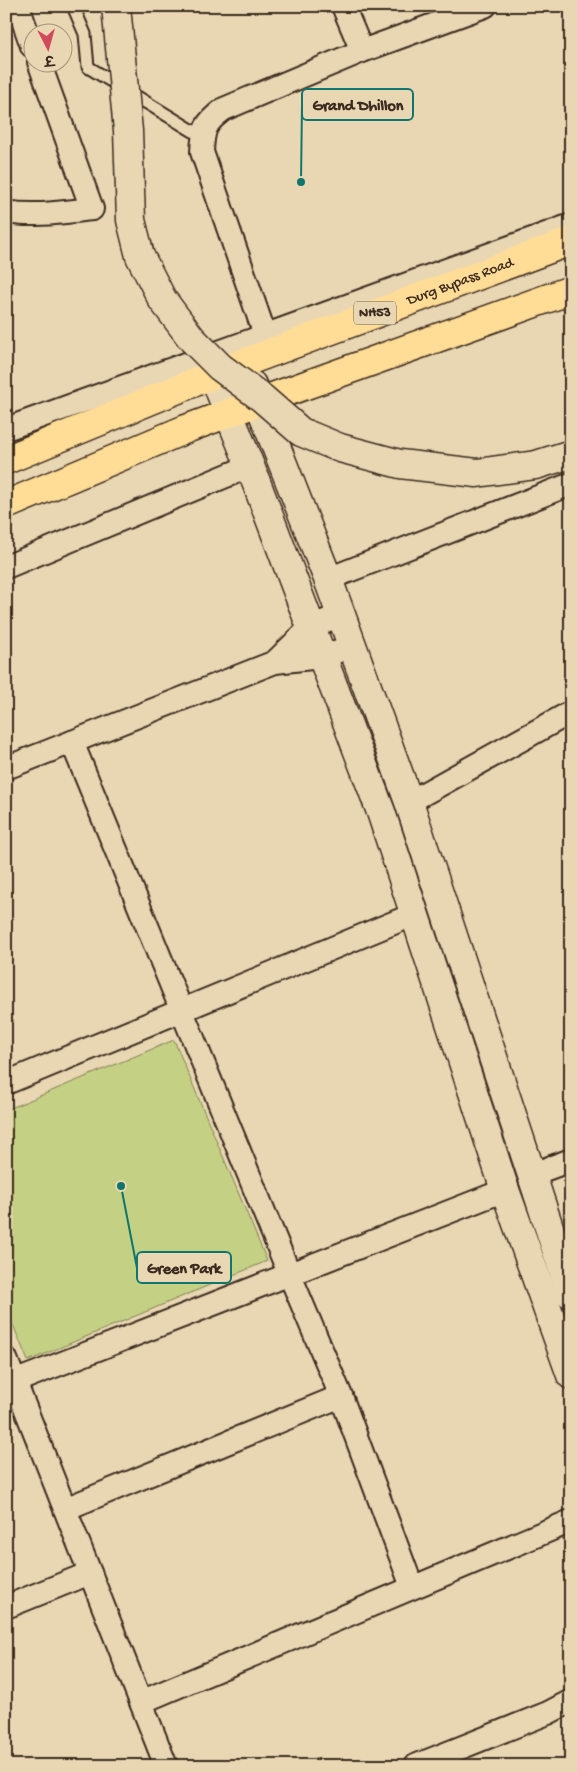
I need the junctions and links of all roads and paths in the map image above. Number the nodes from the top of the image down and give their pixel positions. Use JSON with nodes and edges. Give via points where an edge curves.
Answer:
{"nodes":[{"id":1,"x":18,"y":6,"type":"edge"},
{"id":2,"x":73,"y":6,"type":"edge"},
{"id":3,"x":116,"y":6,"type":"edge"},
{"id":4,"x":343,"y":6,"type":"edge"},
{"id":5,"x":485,"y":6,"type":"edge"},
{"id":6,"x":24,"y":22,"type":"edge"},
{"id":7,"x":362,"y":51,"type":"junction"},
{"id":8,"x":43,"y":72,"type":"edge"},
{"id":9,"x":202,"y":137,"type":"junction"},
{"id":10,"x":6,"y":212,"type":"edge"},
{"id":11,"x":571,"y":224,"type":"edge"},
{"id":12,"x":571,"y":241,"type":"edge"},
{"id":13,"x":571,"y":290,"type":"edge"},
{"id":14,"x":265,"y":335,"type":"junction"},
{"id":15,"x":243,"y":362,"type":"junction"},
{"id":16,"x":213,"y":374,"type":"junction"},
{"id":17,"x":259,"y":402,"type":"junction"},
{"id":18,"x":230,"y":414,"type":"junction"},
{"id":19,"x":6,"y":429,"type":"edge"},
{"id":20,"x":571,"y":454,"type":"edge"},
{"id":21,"x":6,"y":460,"type":"edge"},
{"id":22,"x":250,"y":466,"type":"junction"},
{"id":23,"x":571,"y":484,"type":"edge"},
{"id":24,"x":6,"y":505,"type":"edge"},
{"id":25,"x":6,"y":567,"type":"edge"},
{"id":26,"x":328,"y":579,"type":"junction"},
{"id":27,"x":340,"y":615,"type":"junction"},
{"id":28,"x":311,"y":627,"type":"junction"},
{"id":29,"x":353,"y":646,"type":"junction"},
{"id":30,"x":321,"y":657,"type":"junction"},
{"id":31,"x":275,"y":662,"type":"junction"},
{"id":32,"x":571,"y":712,"type":"edge"},
{"id":33,"x":72,"y":742,"type":"junction"},
{"id":34,"x":6,"y":768,"type":"edge"},
{"id":35,"x":409,"y":802,"type":"junction"},
{"id":36,"x":381,"y":812,"type":"junction"},
{"id":37,"x":415,"y":914,"type":"junction"},
{"id":38,"x":182,"y":1012,"type":"junction"},
{"id":39,"x":6,"y":1083,"type":"edge"},
{"id":40,"x":571,"y":1160,"type":"edge"},
{"id":41,"x":530,"y":1175,"type":"junction"},
{"id":42,"x":505,"y":1190,"type":"junction"},
{"id":43,"x":289,"y":1273,"type":"junction"},
{"id":44,"x":571,"y":1294,"type":"edge"},
{"id":45,"x":6,"y":1359,"type":"edge"},
{"id":46,"x":571,"y":1375,"type":"edge"},
{"id":47,"x":10,"y":1383,"type":"edge"},
{"id":48,"x":341,"y":1396,"type":"junction"},
{"id":49,"x":65,"y":1509,"type":"junction"},
{"id":50,"x":571,"y":1521,"type":"edge"},
{"id":51,"x":90,"y":1573,"type":"junction"},
{"id":52,"x":412,"y":1587,"type":"junction"},
{"id":53,"x":6,"y":1607,"type":"edge"},
{"id":54,"x":571,"y":1701,"type":"edge"},
{"id":55,"x":141,"y":1702,"type":"junction"},
{"id":56,"x":166,"y":1766,"type":"edge"},
{"id":57,"x":415,"y":1766,"type":"edge"}],
"edges":[{"from":1,"to":6,"type":"street"},
{"from":2,"to":9,"type":"lane","via":[[85,34],[88,67]]},
{"from":3,"to":20,"type":"street","bridge":true,"via":[[128,131],[131,220],[140,256],[162,299],[192,339],[220,367],[301,432],[340,448],[400,464],[477,473],[536,465]]},
{"from":4,"to":7,"type":"street"},
{"from":5,"to":7,"type":"street"},
{"from":7,"to":9,"type":"street","via":[[224,109],[210,119]]},
{"from":8,"to":10,"type":"street","via":[[92,209],[61,213]]},
{"from":9,"to":14,"type":"street","via":[[202,152]]},
{"from":11,"to":14,"type":"street"},
{"from":12,"to":15,"type":"highway","name":"Durg Bypass Road","number":"NH53"},
{"from":13,"to":17,"type":"highway"},
{"from":14,"to":19,"type":"street"},
{"from":15,"to":16,"type":"highway","name":"Durg Bypass Road","number":"NH53"},
{"from":15,"to":17,"type":"street"},
{"from":16,"to":18,"type":"street"},
{"from":16,"to":21,"type":"highway","name":"Durg Bypass Road","number":"NH53"},
{"from":17,"to":18,"type":"highway"},
{"from":17,"to":26,"type":"street"},
{"from":18,"to":22,"type":"street"},
{"from":18,"to":24,"type":"highway","via":[[186,429]]},
{"from":22,"to":25,"type":"street"},
{"from":22,"to":28,"type":"street"},
{"from":23,"to":26,"type":"street"},
{"from":26,"to":27,"type":"street"},
{"from":27,"to":28,"type":"street"},
{"from":27,"to":29,"type":"street"},
{"from":28,"to":30,"type":"street"},
{"from":28,"to":31,"type":"street"},
{"from":29,"to":30,"type":"street"},
{"from":29,"to":35,"type":"street"},
{"from":30,"to":31,"type":"street"},
{"from":30,"to":36,"type":"street"},
{"from":31,"to":33,"type":"street"},
{"from":32,"to":35,"type":"street"},
{"from":33,"to":34,"type":"street"},
{"from":33,"to":38,"type":"street"},
{"from":35,"to":36,"type":"street"},
{"from":35,"to":41,"type":"street"},
{"from":36,"to":37,"type":"street"},
{"from":37,"to":38,"type":"street"},
{"from":37,"to":42,"type":"street"},
{"from":38,"to":39,"type":"street"},
{"from":38,"to":43,"type":"street"},
{"from":40,"to":41,"type":"street"},
{"from":41,"to":44,"type":"street"},
{"from":42,"to":43,"type":"street"},
{"from":42,"to":46,"type":"street"},
{"from":43,"to":47,"type":"street"},
{"from":43,"to":48,"type":"street"},
{"from":45,"to":47,"type":"street"},
{"from":47,"to":49,"type":"street"},
{"from":48,"to":49,"type":"street"},
{"from":48,"to":52,"type":"street"},
{"from":49,"to":51,"type":"street"},
{"from":50,"to":52,"type":"street"},
{"from":51,"to":53,"type":"street"},
{"from":51,"to":55,"type":"street"},
{"from":52,"to":55,"type":"street"},
{"from":54,"to":57,"type":"street"},
{"from":55,"to":56,"type":"street"}]}
